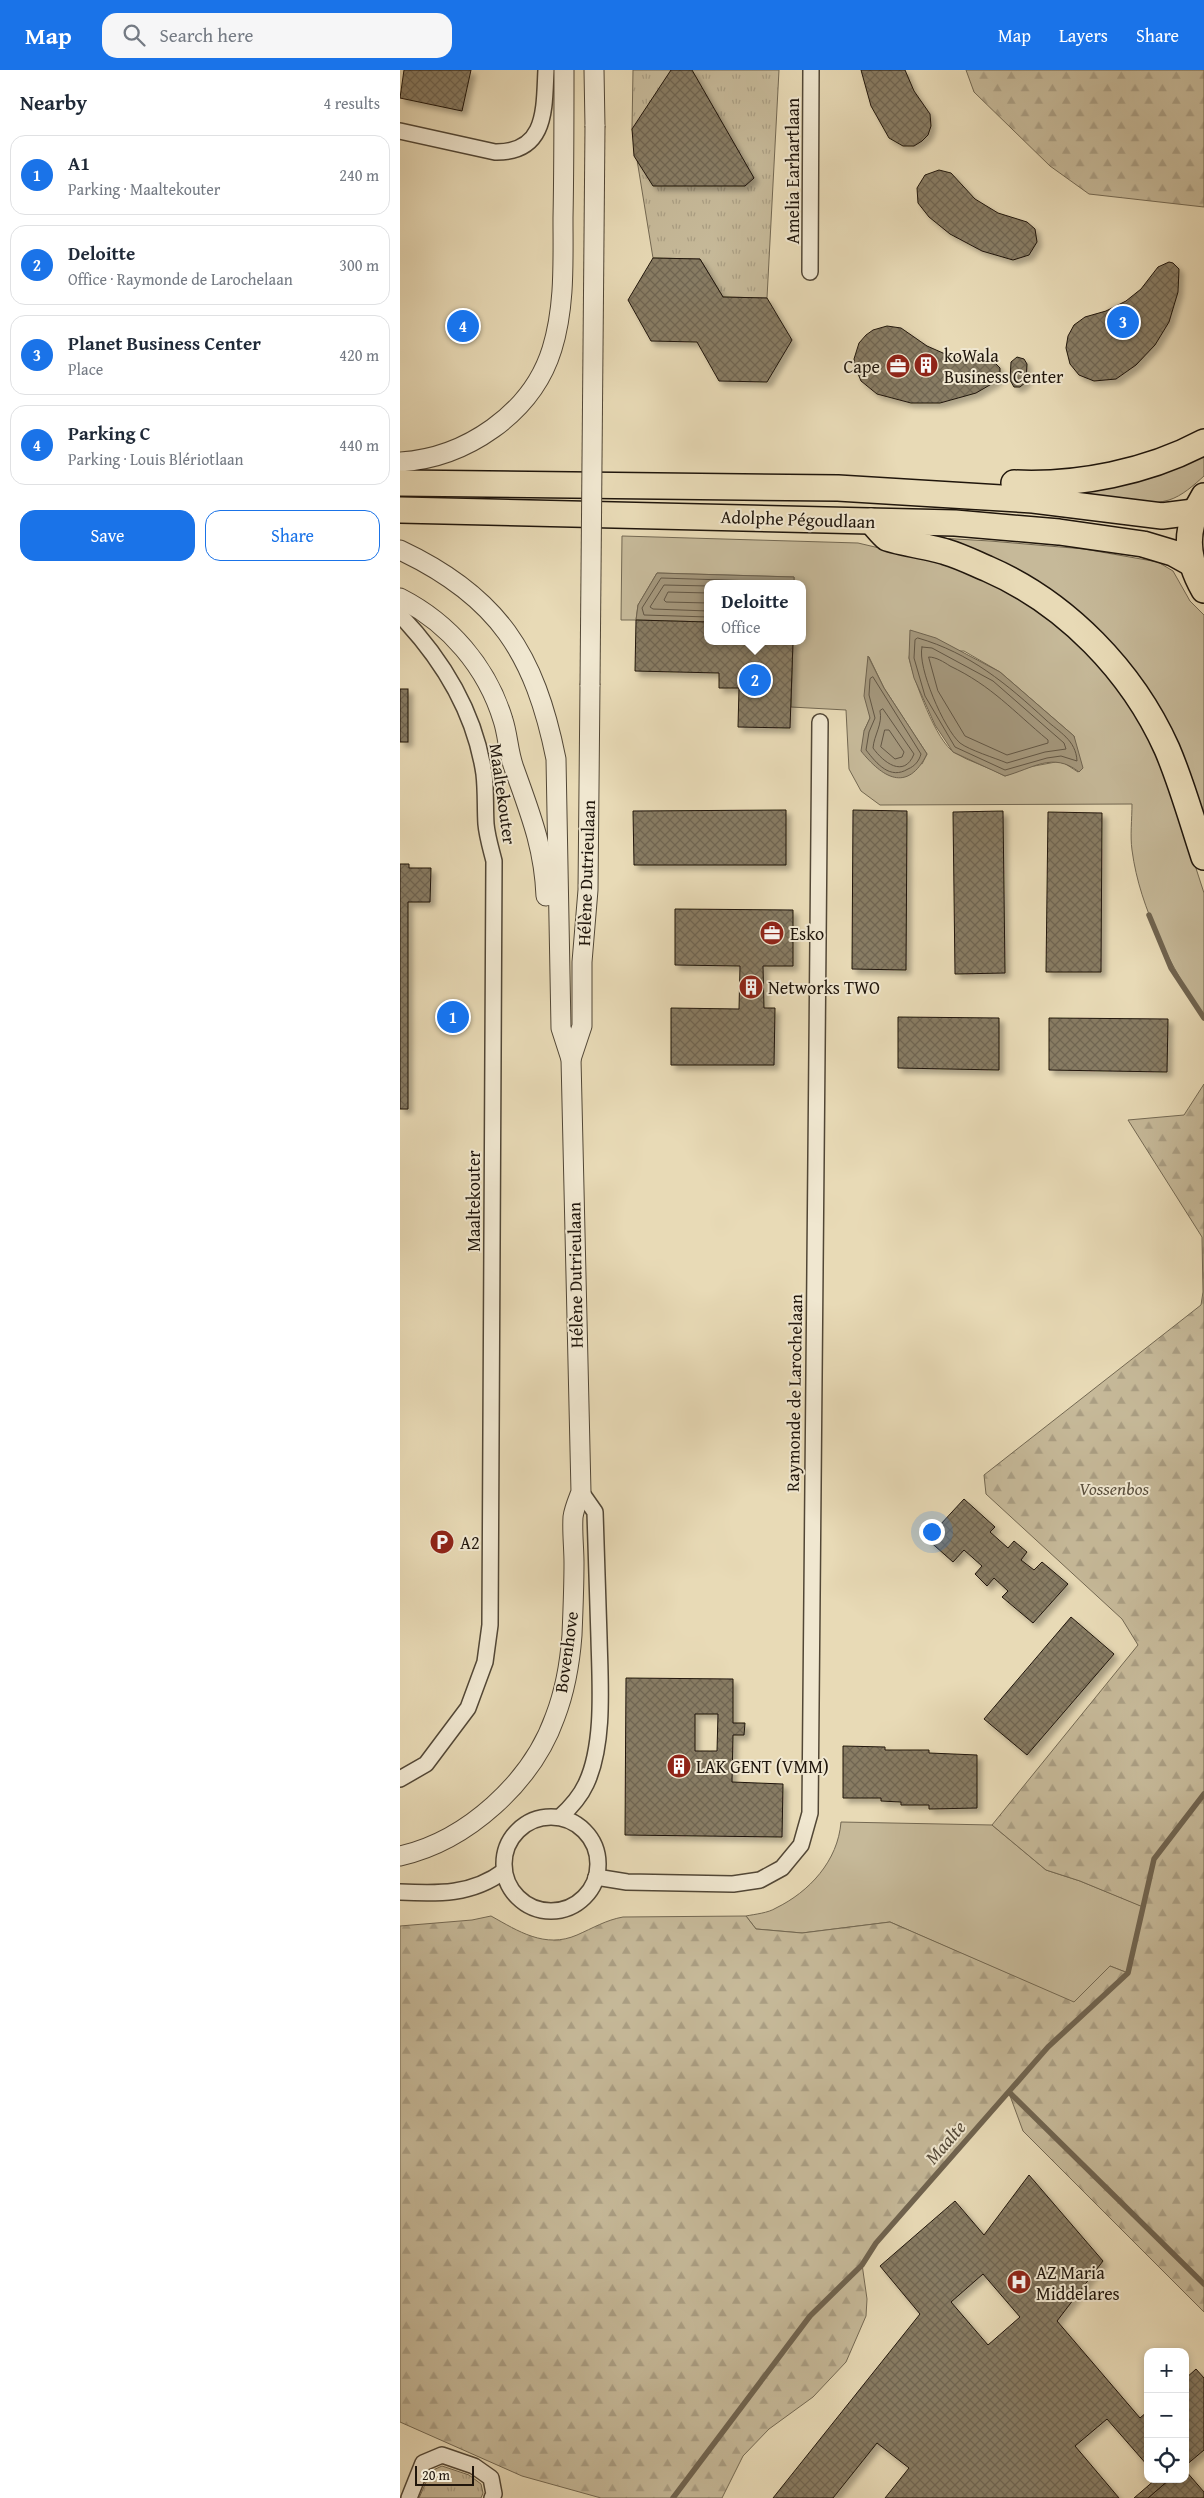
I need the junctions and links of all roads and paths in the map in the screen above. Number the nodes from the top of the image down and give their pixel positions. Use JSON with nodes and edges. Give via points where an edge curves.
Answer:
{"nodes":[{"id":1,"x":546,"y":70,"type":"edge"},
{"id":2,"x":564,"y":70,"type":"edge"},
{"id":3,"x":594,"y":70,"type":"edge"},
{"id":4,"x":811,"y":70,"type":"edge"},
{"id":5,"x":400,"y":131,"type":"edge"},
{"id":6,"x":810,"y":272,"type":"dead end"},
{"id":7,"x":1204,"y":442,"type":"edge"},
{"id":8,"x":400,"y":462,"type":"edge"},
{"id":9,"x":400,"y":483,"type":"edge"},
{"id":10,"x":974,"y":496,"type":"junction"},
{"id":11,"x":1199,"y":504,"type":"edge"},
{"id":12,"x":400,"y":510,"type":"edge"},
{"id":13,"x":871,"y":521,"type":"junction"},
{"id":14,"x":400,"y":550,"type":"edge"},
{"id":15,"x":1191,"y":563,"type":"junction"},
{"id":16,"x":1204,"y":590,"type":"edge"},
{"id":17,"x":400,"y":598,"type":"edge"},
{"id":18,"x":400,"y":614,"type":"edge"},
{"id":19,"x":820,"y":722,"type":"dead end"},
{"id":20,"x":1204,"y":857,"type":"edge"},
{"id":21,"x":559,"y":924,"type":"junction"},
{"id":22,"x":571,"y":1059,"type":"junction"},
{"id":23,"x":581,"y":1492,"type":"junction"},
{"id":24,"x":400,"y":1779,"type":"edge"},
{"id":25,"x":560,"y":1817,"type":"junction"},
{"id":26,"x":400,"y":1856,"type":"edge"},
{"id":27,"x":504,"y":1871,"type":"junction"},
{"id":28,"x":596,"y":1877,"type":"junction"},
{"id":29,"x":400,"y":1892,"type":"edge"},
{"id":30,"x":409,"y":2498,"type":"edge"},
{"id":31,"x":492,"y":2498,"type":"edge"}],
"edges":[{"from":1,"to":5,"type":"street","via":[[544,112],[539,128],[524,147],[510,152],[495,152]]},
{"from":2,"to":8,"type":"street","via":[[563,283],[560,319],[552,351],[518,407],[493,430],[455,450],[417,461]]},
{"from":3,"to":22,"type":"street","name":"Hélène Dutrieulaan","bridge":true,"via":[[588,890],[582,962],[582,1026]]},
{"from":4,"to":6,"type":"street","name":"Amelia Earhartlaan"},
{"from":7,"to":10,"type":"highway","via":[[1180,455],[1122,472],[1044,485],[1004,483]]},
{"from":9,"to":10,"type":"highway","name":"Adolphe Pégoudlaan","via":[[838,488]]},
{"from":10,"to":11,"type":"highway","name":"Adolphe Pégoudlaan","via":[[1162,516]]},
{"from":11,"to":15,"type":"highway","via":[[1188,537]]},
{"from":12,"to":13,"type":"highway","name":"Adolphe Pégoudlaan"},
{"from":13,"to":15,"type":"highway","name":"Adolphe Pégoudlaan","via":[[955,523],[1059,532],[1143,544],[1173,553]]},
{"from":13,"to":20,"type":"highway","via":[[888,539],[947,552],[991,570],[1066,618],[1094,644],[1123,676],[1149,713],[1182,787]]},
{"from":14,"to":21,"type":"street","via":[[436,567],[468,590],[497,618],[519,650],[537,688],[556,759]]},
{"from":15,"to":16,"type":"highway"},
{"from":17,"to":21,"type":"street","via":[[438,622],[457,640],[490,688],[503,719],[513,765],[539,838],[547,904]]},
{"from":18,"to":24,"type":"street","name":"Maaltekouter","via":[[441,664],[474,730],[484,774],[486,826],[494,861],[490,1624],[485,1662],[468,1708],[426,1764]]},
{"from":19,"to":28,"type":"street","name":"Raymonde de Larochelaan","via":[[810,1813],[801,1845],[782,1868],[760,1880],[733,1884],[626,1882]]},
{"from":21,"to":22,"type":"street","name":"Hélène Dutrieulaan","via":[[561,1028]]},
{"from":22,"to":23,"type":"street","name":"Hélène Dutrieulaan"},
{"from":23,"to":25,"type":"street","via":[[595,1512],[600,1675],[598,1726],[594,1760],[586,1785]]},
{"from":23,"to":26,"type":"street","name":"Bovenhove","via":[[574,1516],[572,1637],[565,1683],[555,1718],[525,1771],[488,1810],[460,1832],[415,1853]]},
{"from":25,"to":27,"type":"street","via":[[530,1820],[518,1829],[506,1848]]},
{"from":25,"to":28,"type":"street","via":[[575,1823],[595,1846],[598,1861]]},
{"from":27,"to":28,"type":"street","via":[[518,1898],[532,1907],[548,1911],[563,1910],[578,1903],[589,1892]]},
{"from":27,"to":29,"type":"street","via":[[490,1881],[467,1890],[444,1894]]},
{"from":30,"to":31,"type":"street","via":[[423,2464],[442,2455],[474,2466],[491,2478]]}]}
